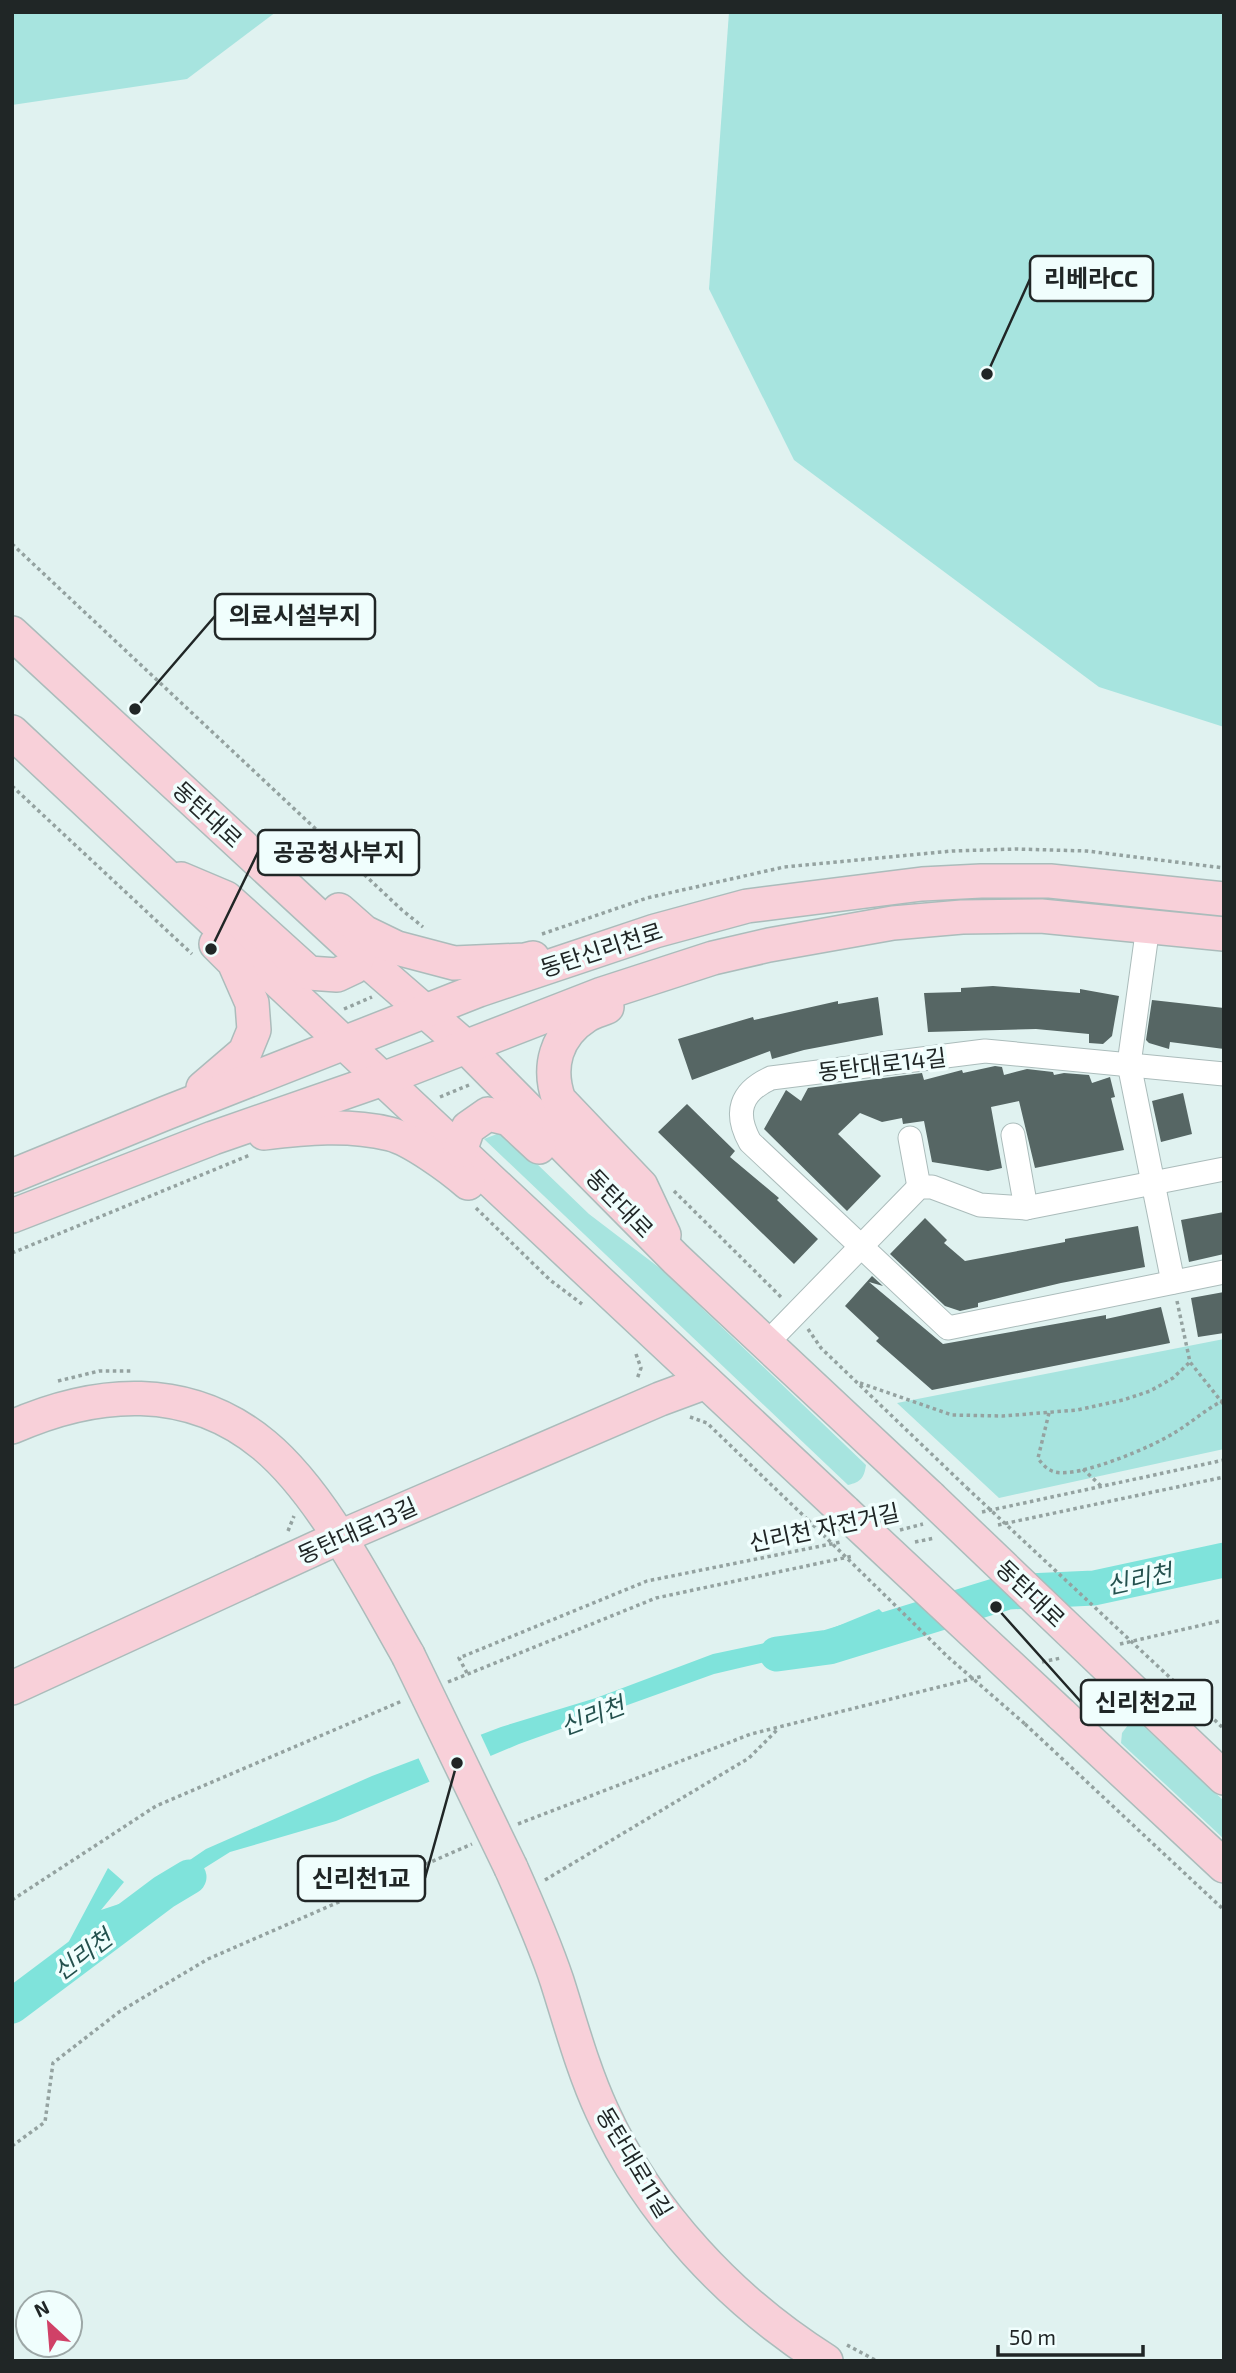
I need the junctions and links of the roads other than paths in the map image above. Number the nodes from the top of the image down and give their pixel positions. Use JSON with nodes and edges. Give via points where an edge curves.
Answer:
{"nodes":[{"id":1,"x":12,"y":633,"type":"edge"},
{"id":2,"x":12,"y":732,"type":"edge"},
{"id":3,"x":222,"y":828,"type":"junction"},
{"id":4,"x":160,"y":870,"type":"junction"},
{"id":5,"x":1224,"y":899,"type":"edge"},
{"id":6,"x":1148,"y":926,"type":"junction"},
{"id":7,"x":655,"y":931,"type":"junction"},
{"id":8,"x":1224,"y":934,"type":"edge"},
{"id":9,"x":769,"y":945,"type":"junction"},
{"id":10,"x":359,"y":954,"type":"junction"},
{"id":11,"x":423,"y":1011,"type":"junction"},
{"id":12,"x":346,"y":1044,"type":"junction"},
{"id":13,"x":465,"y":1046,"type":"junction"},
{"id":14,"x":1129,"y":1064,"type":"junction"},
{"id":15,"x":1224,"y":1074,"type":"edge"},
{"id":16,"x":383,"y":1079,"type":"junction"},
{"id":17,"x":166,"y":1113,"type":"junction"},
{"id":18,"x":1013,"y":1135,"type":"dead end"},
{"id":19,"x":213,"y":1138,"type":"junction"},
{"id":20,"x":910,"y":1138,"type":"dead end"},
{"id":21,"x":460,"y":1151,"type":"junction"},
{"id":22,"x":1224,"y":1169,"type":"edge"},
{"id":23,"x":12,"y":1176,"type":"edge"},
{"id":24,"x":1153,"y":1183,"type":"junction"},
{"id":25,"x":919,"y":1187,"type":"junction"},
{"id":26,"x":1026,"y":1208,"type":"junction"},
{"id":27,"x":12,"y":1216,"type":"edge"},
{"id":28,"x":861,"y":1246,"type":"junction"},
{"id":29,"x":676,"y":1259,"type":"junction"},
{"id":30,"x":1224,"y":1272,"type":"edge"},
{"id":31,"x":1173,"y":1282,"type":"junction"},
{"id":32,"x":604,"y":1304,"type":"junction"},
{"id":33,"x":765,"y":1344,"type":"junction"},
{"id":34,"x":706,"y":1382,"type":"junction"},
{"id":35,"x":12,"y":1427,"type":"edge"},
{"id":36,"x":338,"y":1538,"type":"junction"},
{"id":37,"x":12,"y":1688,"type":"edge"},
{"id":38,"x":1224,"y":1778,"type":"edge"},
{"id":39,"x":1224,"y":1866,"type":"edge"},
{"id":40,"x":832,"y":2351,"type":"edge"}],
"edges":[{"from":1,"to":3,"type":"main road","name":"동탄대로"},
{"from":2,"to":4,"type":"main road"},
{"from":3,"to":7,"type":"main road","via":[[294,871],[364,932],[454,963],[525,960],[601,937]]},
{"from":3,"to":10,"type":"main road","name":"동탄대로"},
{"from":4,"to":10,"type":"main road","via":[[226,898],[309,973],[337,975],[355,967]]},
{"from":4,"to":12,"type":"main road"},
{"from":4,"to":17,"type":"main road","via":[[189,916],[234,962],[252,1003],[254,1030],[245,1052]]},
{"from":5,"to":7,"type":"main road","name":"동탄신리천로","via":[[1049,881],[922,884],[747,906]]},
{"from":6,"to":8,"type":"main road","name":"동탄신리천로"},
{"from":6,"to":9,"type":"main road","name":"동탄신리천로","via":[[1041,916],[962,917],[893,923]]},
{"from":6,"to":14,"type":"street"},
{"from":7,"to":11,"type":"main road","name":"동탄신리천로"},
{"from":9,"to":13,"type":"main road","name":"동탄신리천로","via":[[656,975]]},
{"from":9,"to":29,"type":"main road","via":[[733,968],[586,1015],[561,1043],[553,1062],[559,1100],[641,1186]]},
{"from":10,"to":11,"type":"main road","name":"동탄대로"},
{"from":11,"to":12,"type":"main road","name":"동탄신리천로"},
{"from":11,"to":13,"type":"main road","name":"동탄대로"},
{"from":12,"to":16,"type":"main road"},
{"from":12,"to":17,"type":"main road","name":"동탄신리천로"},
{"from":13,"to":16,"type":"main road","name":"동탄신리천로"},
{"from":13,"to":29,"type":"main road","name":"동탄대로"},
{"from":14,"to":15,"type":"street","name":"동탄대로14길"},
{"from":14,"to":24,"type":"street"},
{"from":14,"to":28,"type":"street","name":"동탄대로14길","via":[[985,1051],[758,1084],[741,1108],[740,1119],[750,1142]]},
{"from":16,"to":19,"type":"main road","name":"동탄신리천로"},
{"from":16,"to":21,"type":"main road"},
{"from":17,"to":23,"type":"main road","name":"동탄신리천로"},
{"from":18,"to":26,"type":"street"},
{"from":19,"to":27,"type":"main road","name":"동탄신리천로"},
{"from":19,"to":32,"type":"main road","via":[[336,1126],[392,1134],[446,1165],[519,1224]]},
{"from":20,"to":25,"type":"street"},
{"from":21,"to":29,"type":"main road","via":[[468,1128],[488,1114],[509,1119],[608,1211]]},
{"from":21,"to":32,"type":"main road"},
{"from":22,"to":24,"type":"street"},
{"from":24,"to":26,"type":"street"},
{"from":24,"to":31,"type":"street"},
{"from":25,"to":26,"type":"street","via":[[932,1187],[980,1205]]},
{"from":25,"to":28,"type":"street"},
{"from":28,"to":31,"type":"street","name":"동탄대로14길","via":[[948,1328]]},
{"from":28,"to":33,"type":"street"},
{"from":29,"to":33,"type":"main road","name":"동탄대로"},
{"from":30,"to":31,"type":"street","name":"동탄대로14길"},
{"from":32,"to":34,"type":"main road"},
{"from":33,"to":38,"type":"main road","name":"동탄대로","bridge":true,"via":[[928,1511],[1139,1696]]},
{"from":34,"to":36,"type":"main road","name":"동탄대로13길"},
{"from":34,"to":39,"type":"main road","bridge":true,"via":[[845,1526],[1060,1714]]},
{"from":35,"to":36,"type":"main road","via":[[91,1400],[135,1397],[201,1409],[264,1444],[307,1491]]},
{"from":36,"to":37,"type":"main road","name":"동탄대로13길"},
{"from":36,"to":40,"type":"main road","name":"동탄대로11길","bridge":true,"via":[[408,1655],[526,1876],[538,1928],[586,2070],[624,2153],[674,2227],[728,2284],[782,2331]]}]}
